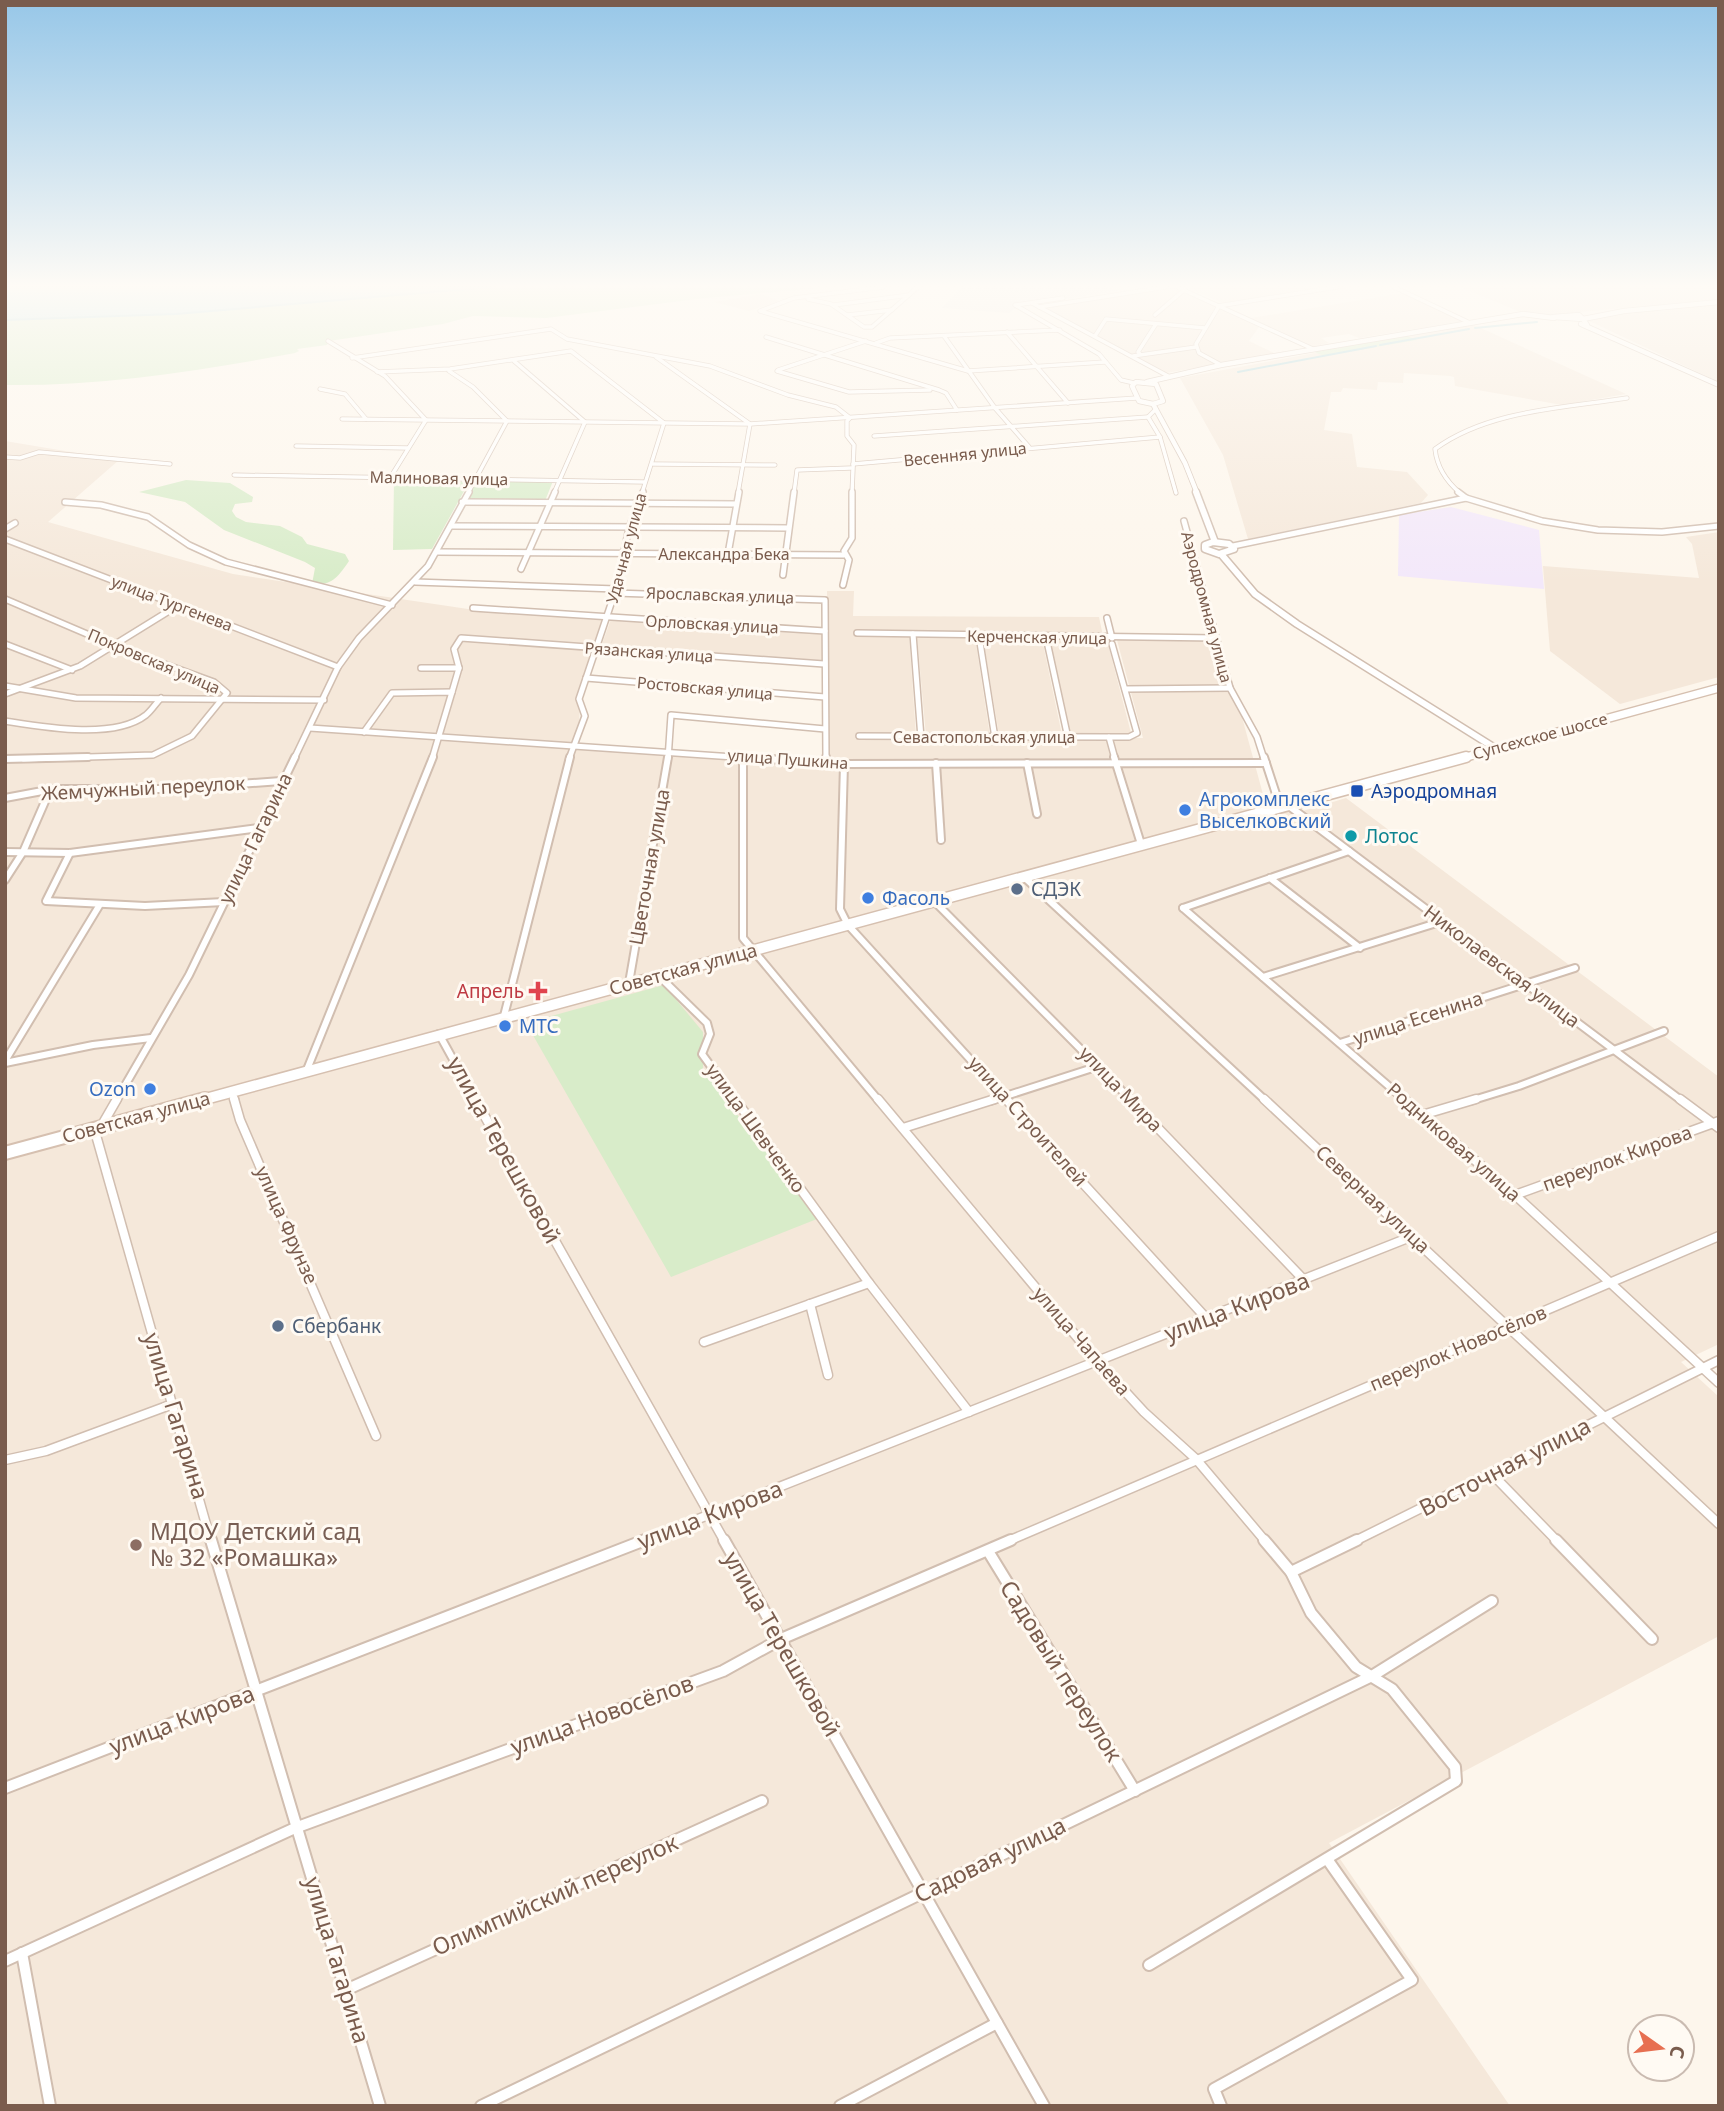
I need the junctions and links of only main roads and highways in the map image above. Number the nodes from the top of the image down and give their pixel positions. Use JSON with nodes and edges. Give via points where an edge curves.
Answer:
{"nodes":[{"id":1,"x":1719,"y":688,"type":"edge"},
{"id":2,"x":1361,"y":784,"type":"joint"},
{"id":3,"x":5,"y":1153,"type":"edge"}],
"edges":[{"from":1,"to":2,"type":"main road","name":"Супсехское шоссе"},
{"from":2,"to":3,"type":"main road","name":"Советская улица"}]}
